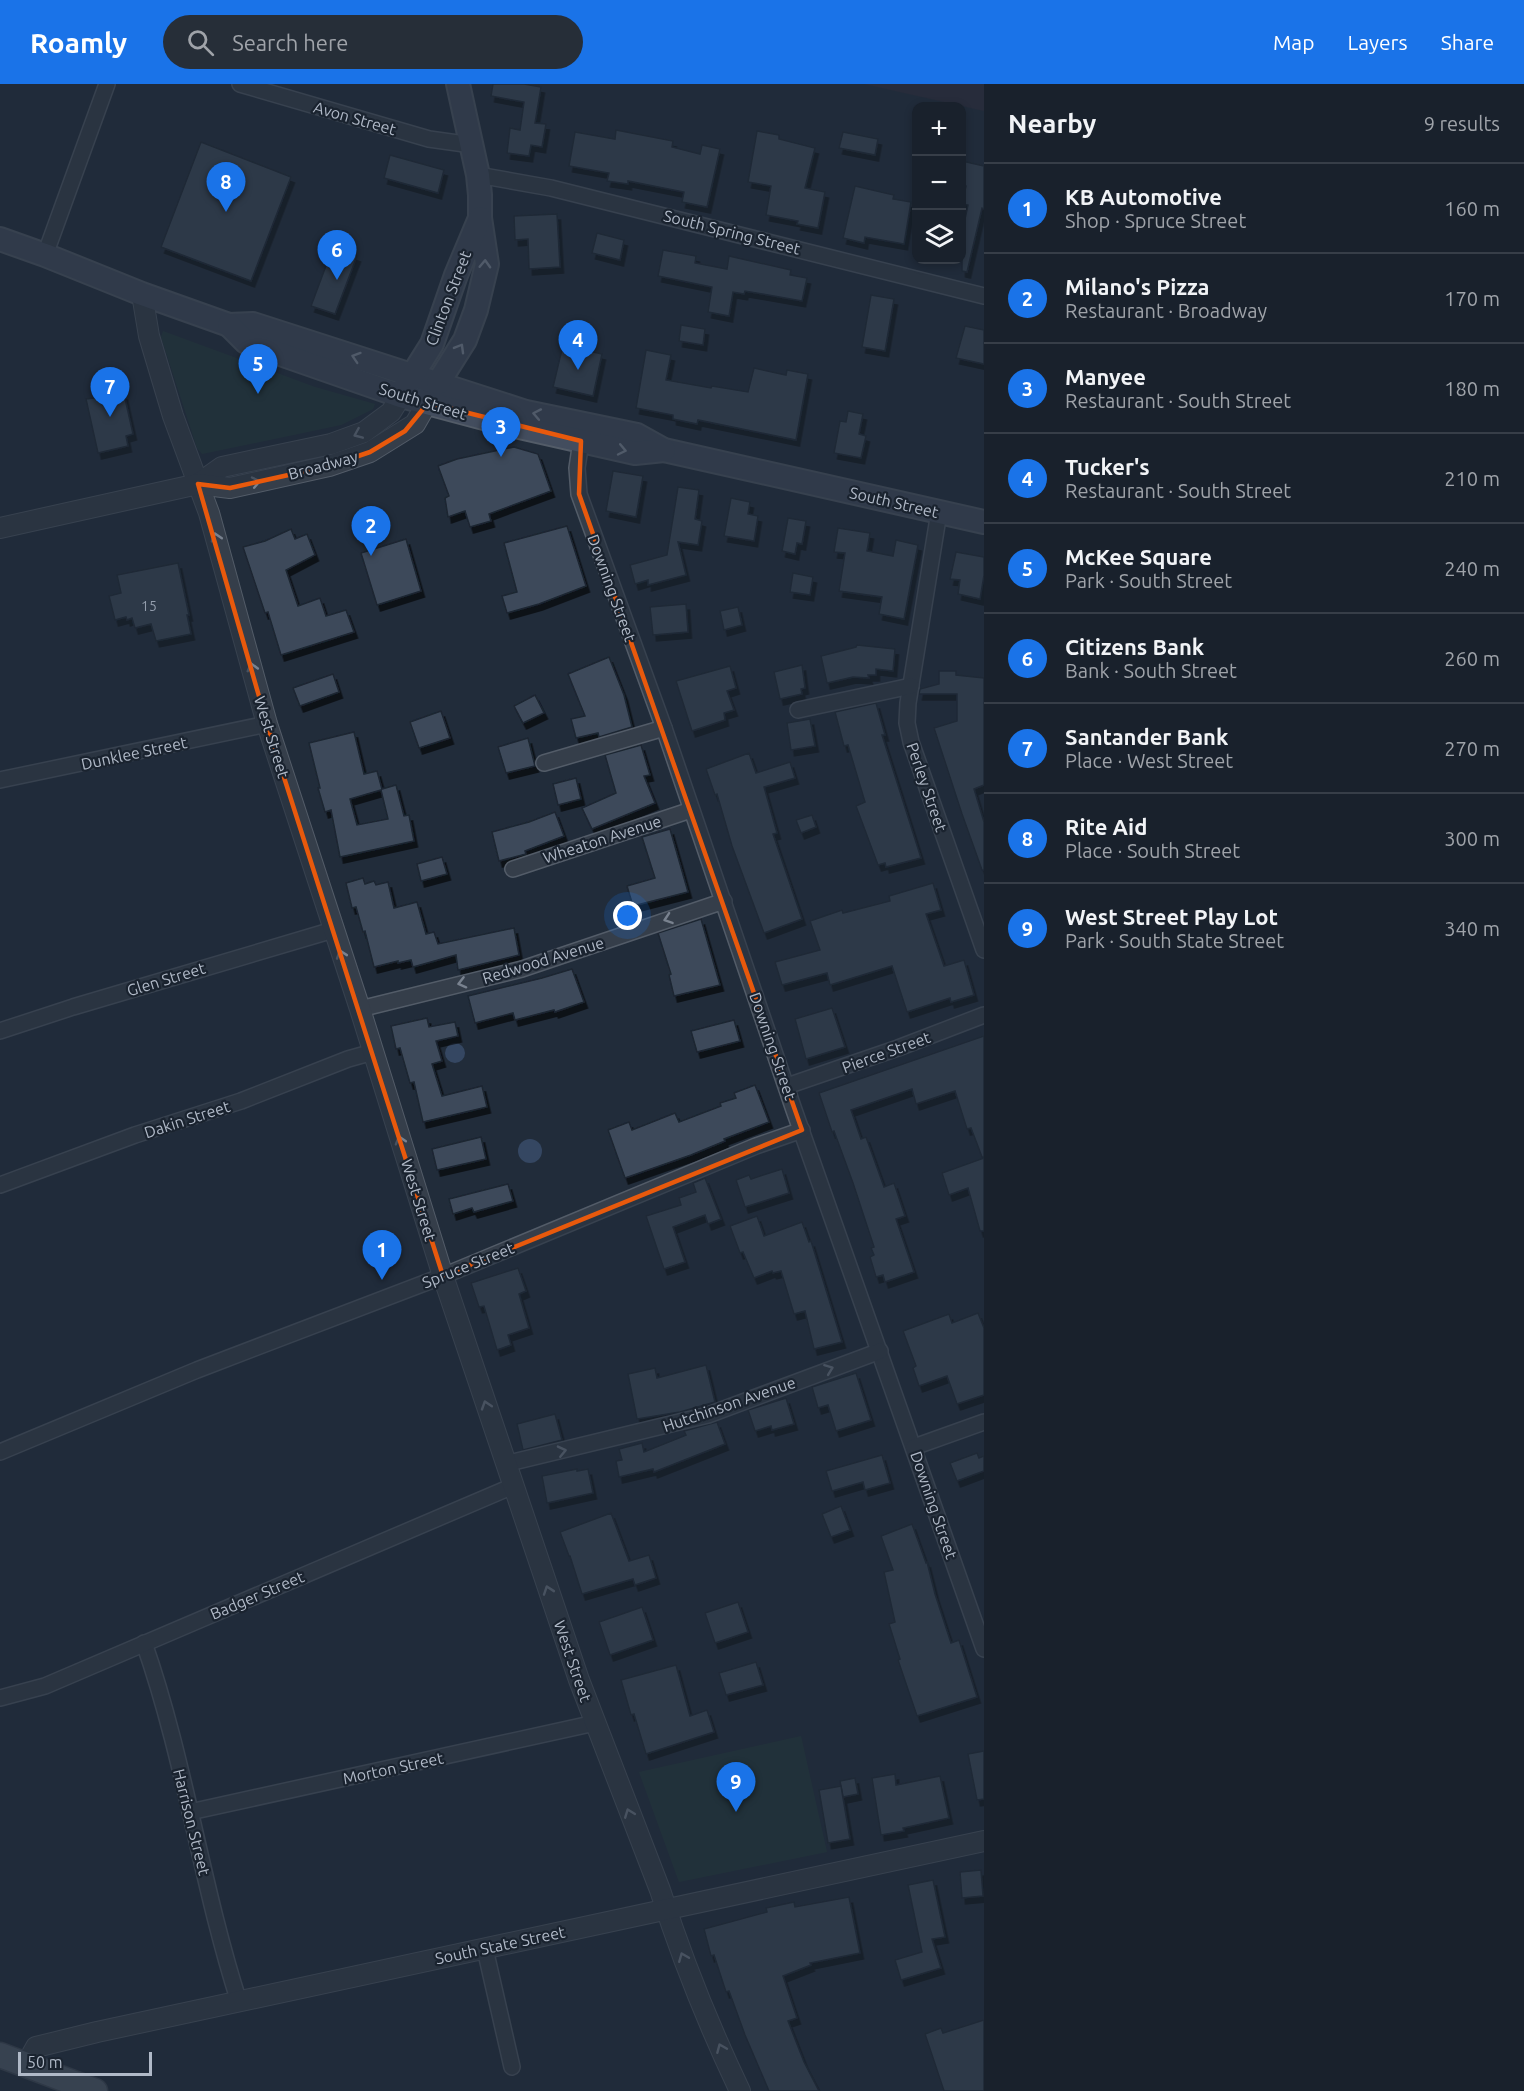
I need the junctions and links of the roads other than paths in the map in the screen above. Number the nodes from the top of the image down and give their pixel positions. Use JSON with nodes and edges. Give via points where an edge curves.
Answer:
{"nodes":[{"id":1,"x":107,"y":84,"type":"edge"},
{"id":2,"x":240,"y":84,"type":"edge"},
{"id":3,"x":458,"y":84,"type":"edge"},
{"id":4,"x":472,"y":145,"type":"junction"},
{"id":5,"x":478,"y":175,"type":"junction"},
{"id":6,"x":480,"y":218,"type":"junction"},
{"id":7,"x":0,"y":239,"type":"edge"},
{"id":8,"x":45,"y":255,"type":"junction"},
{"id":9,"x":142,"y":294,"type":"junction"},
{"id":10,"x":984,"y":296,"type":"edge"},
{"id":11,"x":229,"y":325,"type":"junction"},
{"id":12,"x":411,"y":375,"type":"junction"},
{"id":13,"x":433,"y":393,"type":"junction"},
{"id":14,"x":400,"y":396,"type":"junction"},
{"id":15,"x":581,"y":441,"type":"junction"},
{"id":16,"x":664,"y":450,"type":"junction"},
{"id":17,"x":198,"y":484,"type":"junction"},
{"id":18,"x":939,"y":512,"type":"junction"},
{"id":19,"x":984,"y":522,"type":"edge"},
{"id":20,"x":0,"y":528,"type":"edge"},
{"id":21,"x":911,"y":686,"type":"junction"},
{"id":22,"x":798,"y":710,"type":"dead end"},
{"id":23,"x":267,"y":724,"type":"junction"},
{"id":24,"x":664,"y":728,"type":"junction"},
{"id":25,"x":544,"y":763,"type":"dead end"},
{"id":26,"x":0,"y":780,"type":"edge"},
{"id":27,"x":691,"y":810,"type":"junction"},
{"id":28,"x":513,"y":869,"type":"dead end"},
{"id":29,"x":724,"y":901,"type":"junction"},
{"id":30,"x":333,"y":930,"type":"junction"},
{"id":31,"x":984,"y":950,"type":"edge"},
{"id":32,"x":360,"y":1009,"type":"junction"},
{"id":33,"x":984,"y":1015,"type":"edge"},
{"id":34,"x":0,"y":1031,"type":"edge"},
{"id":35,"x":373,"y":1052,"type":"junction"},
{"id":36,"x":787,"y":1086,"type":"junction"},
{"id":37,"x":802,"y":1130,"type":"junction"},
{"id":38,"x":0,"y":1185,"type":"edge"},
{"id":39,"x":443,"y":1276,"type":"junction"},
{"id":40,"x":880,"y":1350,"type":"junction"},
{"id":41,"x":984,"y":1422,"type":"edge"},
{"id":42,"x":914,"y":1447,"type":"junction"},
{"id":43,"x":0,"y":1452,"type":"edge"},
{"id":44,"x":505,"y":1464,"type":"junction"},
{"id":45,"x":513,"y":1486,"type":"junction"},
{"id":46,"x":144,"y":1643,"type":"junction"},
{"id":47,"x":984,"y":1649,"type":"edge"},
{"id":48,"x":0,"y":1698,"type":"edge"},
{"id":49,"x":595,"y":1723,"type":"junction"},
{"id":50,"x":190,"y":1812,"type":"junction"},
{"id":51,"x":984,"y":1841,"type":"edge"},
{"id":52,"x":666,"y":1909,"type":"junction"},
{"id":53,"x":485,"y":1949,"type":"junction"},
{"id":54,"x":239,"y":2002,"type":"junction"},
{"id":55,"x":0,"y":2055,"type":"edge"},
{"id":56,"x":26,"y":2065,"type":"junction"},
{"id":57,"x":512,"y":2067,"type":"dead end"},
{"id":58,"x":95,"y":2091,"type":"edge"},
{"id":59,"x":740,"y":2091,"type":"edge"}],
"edges":[{"from":1,"to":8,"type":"street"},
{"from":2,"to":4,"type":"street","name":"Avon Street","via":[[429,139]]},
{"from":3,"to":4,"type":"main road","name":"Clinton Street"},
{"from":4,"to":5,"type":"main road","name":"Clinton Street"},
{"from":5,"to":6,"type":"main road","name":"Clinton Street"},
{"from":5,"to":10,"type":"street","name":"South Spring Street","via":[[551,188]]},
{"from":6,"to":12,"type":"main road","name":"Clinton Street","via":[[432,344]]},
{"from":13,"to":6,"type":"main road","name":"Clinton Street","one_way":true,"via":[[465,340],[476,310],[487,264]]},
{"from":7,"to":8,"type":"main road","name":"South Street"},
{"from":8,"to":9,"type":"main road","name":"South Street"},
{"from":9,"to":11,"type":"main road","name":"South Street"},
{"from":9,"to":17,"type":"street","name":"West Street","via":[[149,336]]},
{"from":12,"to":11,"type":"main road","name":"South Street","one_way":true,"via":[[253,324]]},
{"from":11,"to":14,"type":"main road","name":"South Street","via":[[246,342]]},
{"from":12,"to":13,"type":"main road","name":"South Street"},
{"from":12,"to":14,"type":"main road","name":"Broadway"},
{"from":13,"to":14,"type":"main road","name":"South Street"},
{"from":13,"to":15,"type":"main road","name":"South Street","via":[[510,425]]},
{"from":16,"to":13,"type":"main road","name":"South Street","one_way":true,"via":[[637,435]]},
{"from":17,"to":13,"type":"street","name":"Broadway","one_way":true,"via":[[230,488],[360,456],[416,424]]},
{"from":14,"to":17,"type":"street","name":"Broadway","one_way":true,"via":[[391,412],[364,432],[331,444],[222,467]]},
{"from":15,"to":16,"type":"main road","name":"South Street","one_way":true,"via":[[635,453]]},
{"from":15,"to":24,"type":"street","name":"Downing Street","via":[[579,494]]},
{"from":16,"to":18,"type":"main road","name":"South Street"},
{"from":17,"to":20,"type":"street","name":"Broadway"},
{"from":23,"to":17,"type":"street","name":"West Street","one_way":true,"via":[[223,560]]},
{"from":18,"to":19,"type":"main road","name":"South Street"},
{"from":18,"to":21,"type":"street","name":"Perley Street"},
{"from":21,"to":22,"type":"street"},
{"from":21,"to":31,"type":"street","name":"Perley Street","via":[[911,742]]},
{"from":23,"to":26,"type":"street","name":"Dunklee Street"},
{"from":23,"to":30,"type":"street","name":"West Street"},
{"from":24,"to":25,"type":"street"},
{"from":24,"to":27,"type":"street","name":"Downing Street"},
{"from":27,"to":28,"type":"street","name":"Wheaton Avenue"},
{"from":27,"to":29,"type":"street","name":"Downing Street"},
{"from":29,"to":32,"type":"street","name":"Redwood Avenue","one_way":true,"via":[[522,969]]},
{"from":29,"to":36,"type":"street","name":"Downing Street"},
{"from":32,"to":30,"type":"street","name":"West Street","one_way":true},
{"from":30,"to":34,"type":"street","name":"Glen Street"},
{"from":32,"to":35,"type":"street","name":"West Street"},
{"from":33,"to":36,"type":"street","name":"Pierce Street"},
{"from":35,"to":38,"type":"street","name":"Dakin Street"},
{"from":39,"to":35,"type":"street","name":"West Street","one_way":true},
{"from":36,"to":37,"type":"street","name":"Downing Street"},
{"from":37,"to":39,"type":"street","name":"Spruce Street"},
{"from":37,"to":40,"type":"street","name":"Downing Street"},
{"from":39,"to":43,"type":"street","name":"Spruce Street","via":[[197,1370]]},
{"from":44,"to":39,"type":"street","name":"West Street","one_way":true},
{"from":40,"to":42,"type":"street","name":"Downing Street"},
{"from":44,"to":40,"type":"street","name":"Hutchinson Avenue","one_way":true,"via":[[708,1415]]},
{"from":41,"to":42,"type":"street"},
{"from":42,"to":47,"type":"street","name":"Downing Street"},
{"from":44,"to":45,"type":"street","name":"West Street"},
{"from":45,"to":46,"type":"street","name":"Badger Street"},
{"from":49,"to":45,"type":"street","name":"West Street","one_way":true},
{"from":46,"to":48,"type":"street","name":"Badger Street","via":[[45,1686]]},
{"from":46,"to":50,"type":"street","name":"Harrison Street","via":[[162,1697]]},
{"from":49,"to":50,"type":"street","name":"Morton Street"},
{"from":52,"to":49,"type":"street","name":"West Street","one_way":true},
{"from":50,"to":54,"type":"street","name":"Harrison Street","via":[[219,1937]]},
{"from":51,"to":52,"type":"street","name":"South State Street"},
{"from":52,"to":53,"type":"street","name":"South State Street"},
{"from":59,"to":52,"type":"street","name":"West Street","one_way":true},
{"from":53,"to":54,"type":"street","name":"South State Street"},
{"from":53,"to":57,"type":"street"},
{"from":54,"to":56,"type":"street","name":"South State Street","via":[[36,2047]]},
{"from":55,"to":56,"type":"main road"},
{"from":56,"to":58,"type":"main road"}]}
